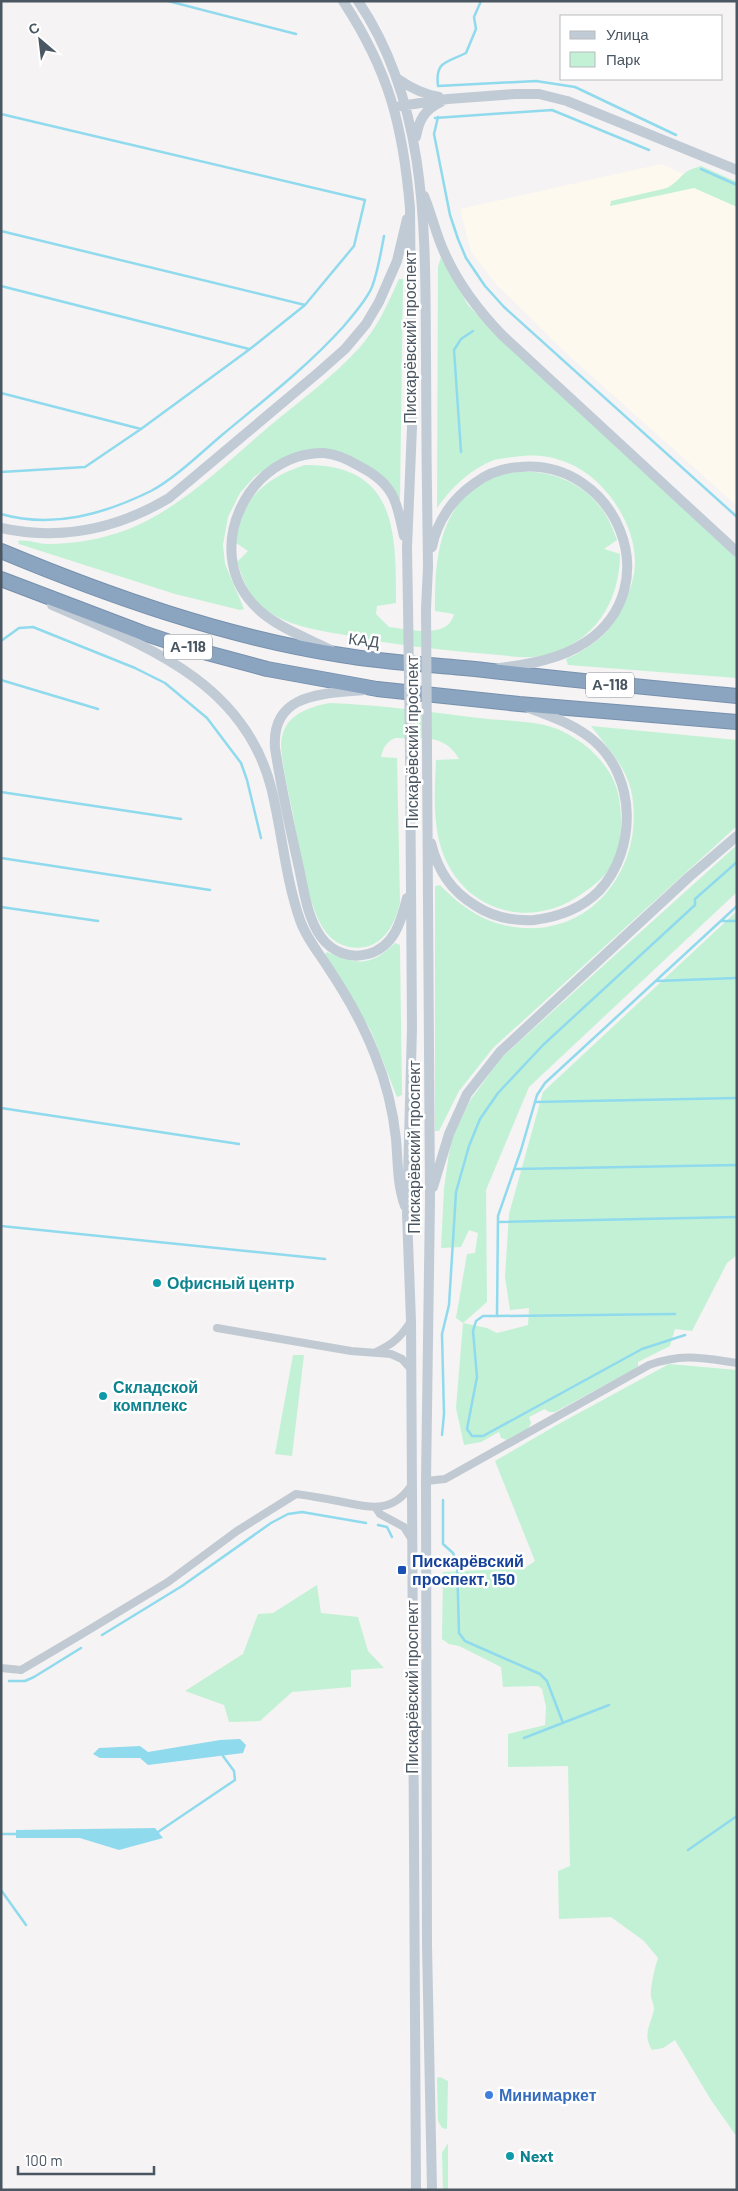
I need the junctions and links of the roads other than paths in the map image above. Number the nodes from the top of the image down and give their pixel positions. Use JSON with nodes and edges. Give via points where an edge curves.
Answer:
{"nodes":[{"id":1,"x":343,"y":1,"type":"edge"},
{"id":2,"x":358,"y":1,"type":"edge"},
{"id":3,"x":398,"y":78,"type":"junction"},
{"id":4,"x":448,"y":99,"type":"junction"},
{"id":5,"x":406,"y":105,"type":"junction"},
{"id":6,"x":394,"y":108,"type":"junction"},
{"id":7,"x":415,"y":143,"type":"junction"},
{"id":8,"x":737,"y":170,"type":"edge"},
{"id":9,"x":420,"y":189,"type":"junction"},
{"id":10,"x":410,"y":208,"type":"junction"},
{"id":11,"x":1,"y":528,"type":"edge"},
{"id":12,"x":407,"y":548,"type":"junction"},
{"id":13,"x":1,"y":550,"type":"edge"},
{"id":14,"x":737,"y":552,"type":"edge"},
{"id":15,"x":428,"y":567,"type":"junction"},
{"id":16,"x":3,"y":580,"type":"edge"},
{"id":17,"x":340,"y":655,"type":"junction"},
{"id":18,"x":484,"y":670,"type":"junction"},
{"id":19,"x":376,"y":689,"type":"junction"},
{"id":20,"x":737,"y":696,"type":"edge"},
{"id":21,"x":519,"y":704,"type":"junction"},
{"id":22,"x":737,"y":722,"type":"edge"},
{"id":23,"x":427,"y":814,"type":"junction"},
{"id":24,"x":737,"y":836,"type":"edge"},
{"id":25,"x":411,"y":883,"type":"junction"},
{"id":26,"x":430,"y":1200,"type":"junction"},
{"id":27,"x":407,"y":1214,"type":"junction"},
{"id":28,"x":411,"y":1321,"type":"junction"},
{"id":29,"x":217,"y":1328,"type":"dead end"},
{"id":30,"x":376,"y":1352,"type":"junction"},
{"id":31,"x":737,"y":1363,"type":"edge"},
{"id":32,"x":411,"y":1369,"type":"junction"},
{"id":33,"x":426,"y":1481,"type":"junction"},
{"id":34,"x":411,"y":1486,"type":"junction"},
{"id":35,"x":376,"y":1508,"type":"junction"},
{"id":36,"x":411,"y":1538,"type":"junction"},
{"id":37,"x":1,"y":1668,"type":"edge"},
{"id":38,"x":416,"y":2190,"type":"edge"},
{"id":39,"x":432,"y":2190,"type":"edge"}],
"edges":[{"from":1,"to":6,"type":"main road","name":"Пискарёвский проспект","via":[[380,66]]},
{"from":2,"to":3,"type":"main road","name":"Пискарёвский проспект"},
{"from":3,"to":4,"type":"main road","via":[[423,94]]},
{"from":3,"to":5,"type":"main road","name":"Пискарёвский проспект"},
{"from":4,"to":5,"type":"main road"},
{"from":4,"to":7,"type":"main road","via":[[425,112],[419,122]]},
{"from":4,"to":8,"type":"main road","via":[[531,94],[568,101]]},
{"from":5,"to":6,"type":"main road"},
{"from":5,"to":7,"type":"main road","name":"Пискарёвский проспект"},
{"from":6,"to":10,"type":"main road","name":"Пискарёвский проспект","via":[[405,160]]},
{"from":7,"to":9,"type":"main road","name":"Пискарёвский проспект"},
{"from":9,"to":14,"type":"main road","via":[[458,282],[476,308]]},
{"from":9,"to":15,"type":"main road","name":"Пискарёвский проспект","via":[[425,243]]},
{"from":10,"to":11,"type":"main road","via":[[396,261],[366,324],[319,372],[169,498],[145,512],[79,532],[50,535]]},
{"from":10,"to":12,"type":"main road","name":"Пискарёвский проспект","via":[[412,426]]},
{"from":12,"to":17,"type":"main road","via":[[394,499],[388,489],[378,477],[346,459],[325,453],[305,455],[282,463],[261,477],[248,492],[232,531],[233,565],[244,593],[268,618]]},
{"from":12,"to":25,"type":"main road","name":"Пискарёвский проспект","bridge":true},
{"from":13,"to":17,"type":"highway","name":"КАД","number":"А-118","via":[[96,589],[153,608],[230,631]]},
{"from":15,"to":18,"type":"main road","via":[[436,530],[450,506],[467,488],[499,470],[531,466],[557,469],[595,494],[618,524],[626,544],[627,577],[618,603],[597,633],[576,648],[549,659]]},
{"from":15,"to":23,"type":"main road","name":"Пискарёвский проспект","bridge":true},
{"from":16,"to":19,"type":"highway","number":"А-118","via":[[185,647],[267,669]]},
{"from":16,"to":27,"type":"main road","via":[[164,656],[207,686],[242,723],[264,764],[300,921],[364,1029],[391,1101],[400,1190]]},
{"from":17,"to":18,"type":"highway","name":"КАД","number":"А-118"},
{"from":18,"to":20,"type":"highway","name":"КАД","number":"А-118"},
{"from":19,"to":21,"type":"highway","number":"А-118"},
{"from":19,"to":25,"type":"main road","via":[[319,694],[290,706],[278,721],[274,733],[277,763],[310,915],[326,943],[356,957],[383,947],[401,922]]},
{"from":21,"to":22,"type":"highway","number":"А-118"},
{"from":21,"to":23,"type":"main road","via":[[577,728],[595,742],[620,776],[627,821],[624,842],[608,878],[598,891],[581,905],[549,918],[514,920],[488,913],[451,887],[438,865],[431,844]]},
{"from":23,"to":26,"type":"main road","name":"Пискарёвский проспект"},
{"from":24,"to":26,"type":"main road","via":[[500,1052],[467,1094],[449,1134]]},
{"from":25,"to":27,"type":"main road","name":"Пискарёвский проспект","via":[[412,1028]]},
{"from":26,"to":33,"type":"main road","name":"Пискарёвский проспект"},
{"from":27,"to":28,"type":"main road","name":"Пискарёвский проспект"},
{"from":28,"to":30,"type":"street","via":[[392,1344]]},
{"from":28,"to":32,"type":"main road","name":"Пискарёвский проспект"},
{"from":29,"to":30,"type":"street","via":[[352,1351]]},
{"from":30,"to":32,"type":"street","via":[[402,1358]]},
{"from":31,"to":33,"type":"street","via":[[690,1356],[669,1358],[649,1365],[445,1479]]},
{"from":32,"to":34,"type":"main road","name":"Пискарёвский проспект"},
{"from":33,"to":39,"type":"main road","name":"Пискарёвский проспект"},
{"from":34,"to":35,"type":"street","via":[[397,1502]]},
{"from":34,"to":36,"type":"main road","name":"Пискарёвский проспект"},
{"from":35,"to":36,"type":"street","via":[[380,1514],[404,1527]]},
{"from":35,"to":37,"type":"street","via":[[296,1494],[237,1531],[168,1582],[21,1670]]},
{"from":36,"to":38,"type":"main road","name":"Пискарёвский проспект"}]}
